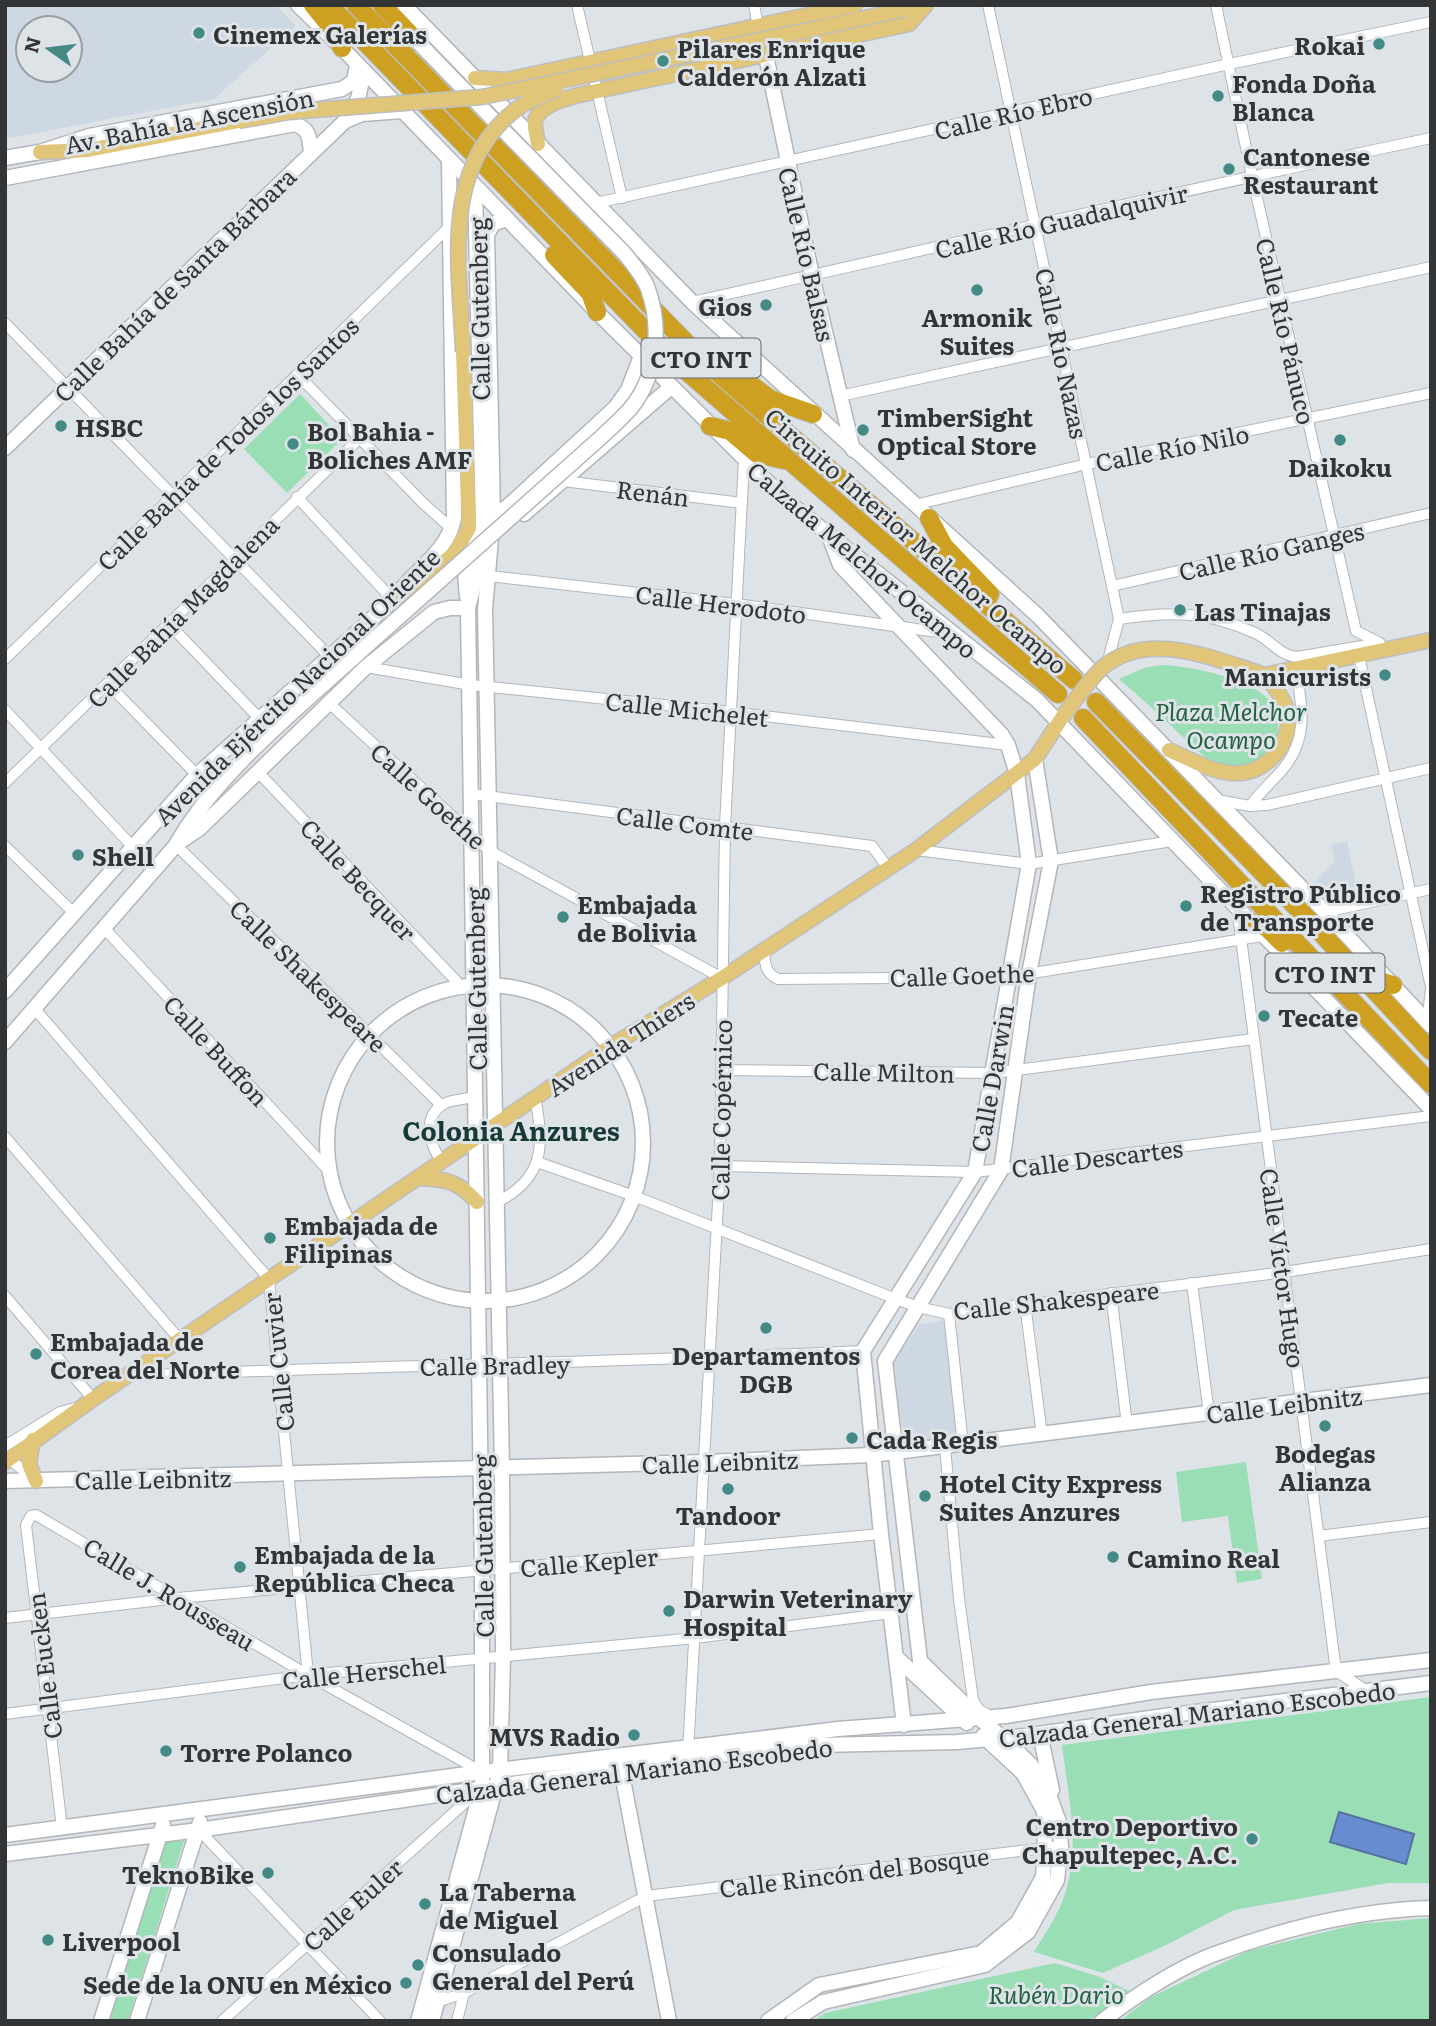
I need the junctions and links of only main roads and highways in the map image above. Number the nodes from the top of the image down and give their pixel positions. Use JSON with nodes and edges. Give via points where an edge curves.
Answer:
{"nodes":[{"id":1,"x":313,"y":5,"type":"edge"},
{"id":2,"x":329,"y":5,"type":"edge"},
{"id":3,"x":356,"y":5,"type":"edge"},
{"id":4,"x":382,"y":5,"type":"edge"},
{"id":5,"x":855,"y":5,"type":"edge"},
{"id":6,"x":925,"y":5,"type":"edge"},
{"id":7,"x":412,"y":36,"type":"road end"},
{"id":8,"x":342,"y":48,"type":"road end"},
{"id":9,"x":595,"y":62,"type":"junction"},
{"id":10,"x":475,"y":78,"type":"road end"},
{"id":11,"x":576,"y":79,"type":"junction"},
{"id":12,"x":601,"y":90,"type":"junction"},
{"id":13,"x":538,"y":144,"type":"road end"},
{"id":14,"x":40,"y":152,"type":"road end"},
{"id":15,"x":515,"y":198,"type":"junction"},
{"id":16,"x":597,"y":312,"type":"road end"},
{"id":17,"x":705,"y":362,"type":"junction"},
{"id":18,"x":813,"y":414,"type":"road end"},
{"id":19,"x":710,"y":426,"type":"road end"},
{"id":20,"x":788,"y":461,"type":"junction"},
{"id":21,"x":929,"y":518,"type":"road end"},
{"id":22,"x":393,"y":600,"type":"road end"},
{"id":23,"x":1004,"y":619,"type":"junction"},
{"id":24,"x":1431,"y":640,"type":"edge"},
{"id":25,"x":1262,"y":674,"type":"junction"},
{"id":26,"x":1074,"y":680,"type":"dead end"},
{"id":27,"x":1058,"y":694,"type":"dead end"},
{"id":28,"x":1096,"y":702,"type":"dead end"},
{"id":29,"x":1083,"y":718,"type":"dead end"},
{"id":30,"x":1169,"y":750,"type":"road end"},
{"id":31,"x":1243,"y":916,"type":"road end"},
{"id":32,"x":1329,"y":943,"type":"junction"},
{"id":33,"x":1329,"y":978,"type":"junction"},
{"id":34,"x":1394,"y":985,"type":"road end"},
{"id":35,"x":1431,"y":1051,"type":"edge"},
{"id":36,"x":1431,"y":1084,"type":"edge"},
{"id":37,"x":419,"y":1178,"type":"junction"},
{"id":38,"x":477,"y":1202,"type":"road end"},
{"id":39,"x":33,"y":1440,"type":"junction"},
{"id":40,"x":6,"y":1455,"type":"edge"},
{"id":41,"x":36,"y":1481,"type":"road end"}],
"edges":[{"from":1,"to":8,"type":"highway"},
{"from":2,"to":15,"type":"highway","name":"Circuito Interior Melchor Ocampo","number":"CTO INT"},
{"from":3,"to":17,"type":"highway","name":"Circuito Interior Melchor Ocampo","number":"CTO INT"},
{"from":4,"to":7,"type":"highway"},
{"from":5,"to":9,"type":"main road"},
{"from":6,"to":11,"type":"main road","bridge":true},
{"from":6,"to":12,"type":"main road","via":[[909,24]]},
{"from":9,"to":10,"type":"main road","via":[[506,80]]},
{"from":9,"to":12,"type":"main road"},
{"from":11,"to":14,"type":"main road","bridge":true,"via":[[482,97],[289,111],[88,150]]},
{"from":11,"to":22,"type":"main road","bridge":true,"via":[[519,107],[486,142],[467,175],[459,227],[469,528],[454,554]]},
{"from":12,"to":13,"type":"main road","via":[[543,109],[535,124]]},
{"from":15,"to":16,"type":"highway","via":[[527,226],[590,293]]},
{"from":15,"to":20,"type":"highway","name":"Circuito Interior Melchor Ocampo","number":"CTO INT","via":[[676,362]]},
{"from":17,"to":18,"type":"highway","via":[[731,370],[770,399]]},
{"from":17,"to":23,"type":"highway","name":"Circuito Interior Melchor Ocampo","number":"CTO INT"},
{"from":19,"to":20,"type":"highway","via":[[730,431],[757,454]]},
{"from":20,"to":27,"type":"highway","name":"Circuito Interior Melchor Ocampo","number":"CTO INT"},
{"from":21,"to":23,"type":"highway","via":[[944,545],[990,593]]},
{"from":23,"to":26,"type":"highway","name":"Circuito Interior Melchor Ocampo","number":"CTO INT"},
{"from":24,"to":25,"type":"main road"},
{"from":25,"to":30,"type":"main road","via":[[1286,707],[1288,727],[1271,759],[1242,774],[1225,773]]},
{"from":25,"to":37,"type":"main road","name":"Avenida Thiers","bridge":true,"via":[[1168,649],[1128,654],[1061,718],[1035,759],[916,850],[611,1046]]},
{"from":28,"to":32,"type":"highway","number":"CTO INT"},
{"from":29,"to":33,"type":"highway","number":"CTO INT"},
{"from":31,"to":33,"type":"highway","via":[[1266,927],[1309,969]]},
{"from":32,"to":34,"type":"highway","via":[[1344,950],[1371,978]]},
{"from":32,"to":35,"type":"highway","number":"CTO INT"},
{"from":33,"to":36,"type":"highway","number":"CTO INT"},
{"from":37,"to":38,"type":"main road","via":[[456,1183]]},
{"from":37,"to":39,"type":"main road","name":"Avenida Thiers"},
{"from":39,"to":40,"type":"main road","name":"Avenida Thiers"},
{"from":39,"to":41,"type":"main road","via":[[29,1464]]}]}
